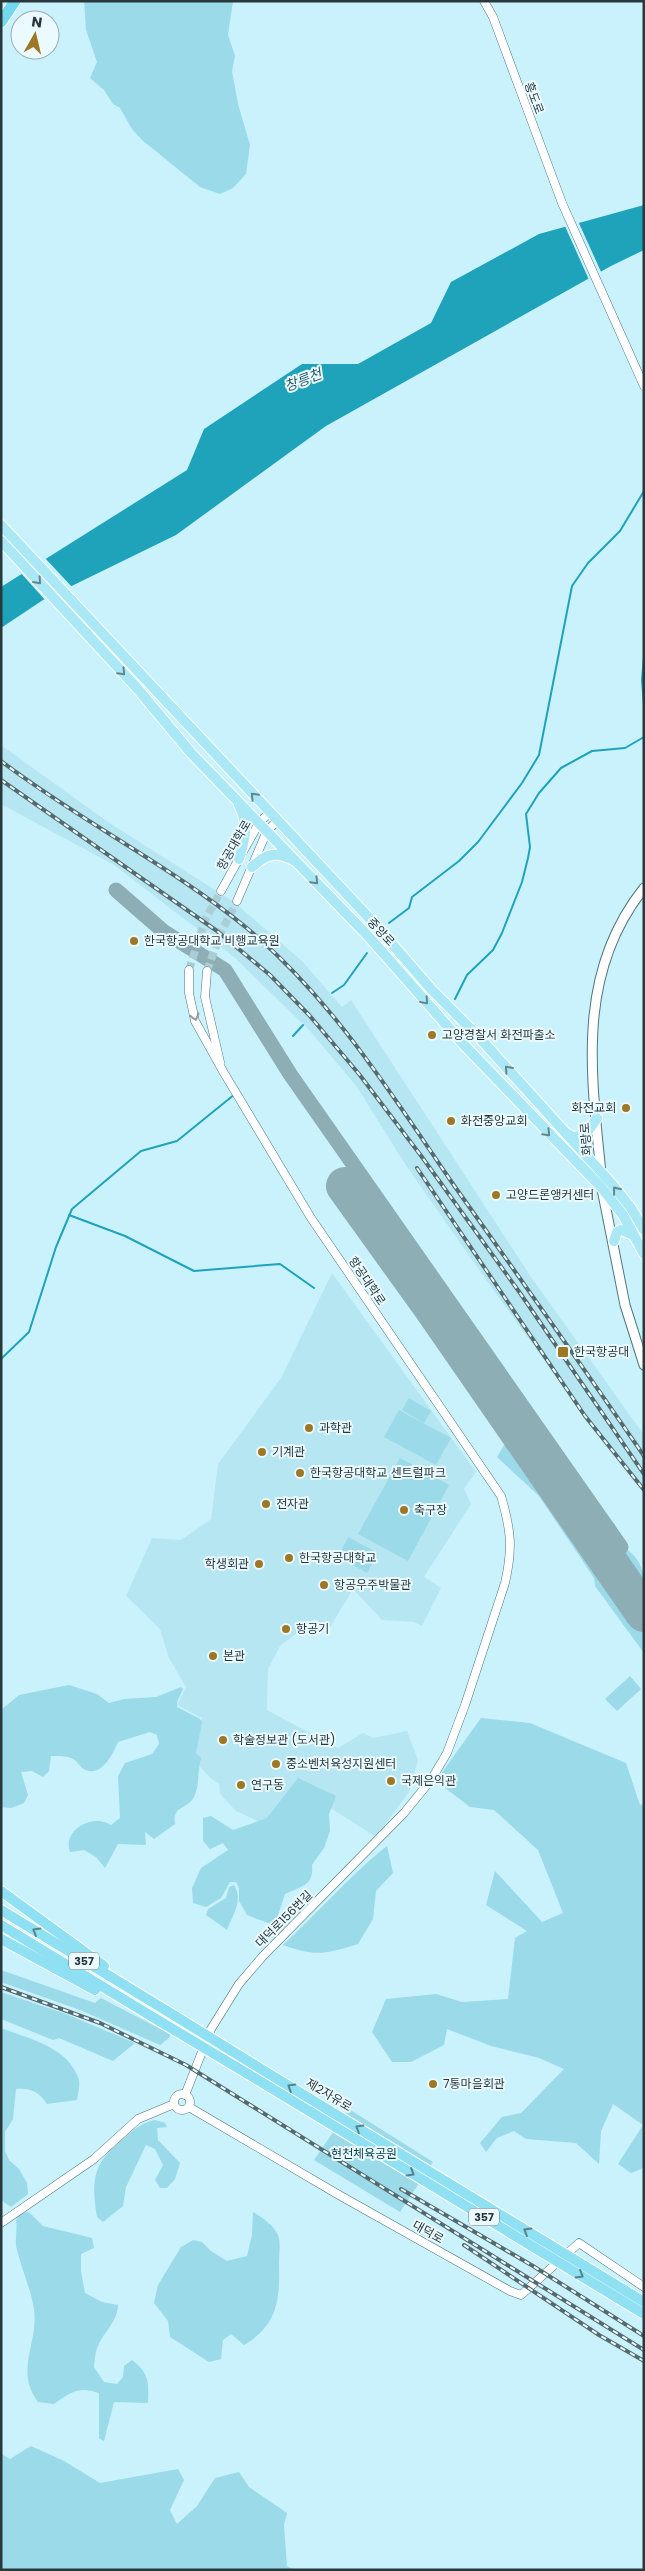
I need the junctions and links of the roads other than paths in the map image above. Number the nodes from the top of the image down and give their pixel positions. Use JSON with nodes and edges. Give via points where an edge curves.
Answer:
{"nodes":[{"id":1,"x":15,"y":1,"type":"edge"},
{"id":2,"x":484,"y":1,"type":"edge"},
{"id":3,"x":1,"y":22,"type":"edge"},
{"id":4,"x":644,"y":386,"type":"edge"},
{"id":5,"x":1,"y":526,"type":"edge"},
{"id":6,"x":7,"y":541,"type":"edge"},
{"id":7,"x":234,"y":795,"type":"junction"},
{"id":8,"x":269,"y":813,"type":"junction"},
{"id":9,"x":277,"y":821,"type":"junction"},
{"id":10,"x":259,"y":823,"type":"junction"},
{"id":11,"x":267,"y":831,"type":"junction"},
{"id":12,"x":239,"y":859,"type":"junction"},
{"id":13,"x":296,"y":862,"type":"junction"},
{"id":14,"x":252,"y":867,"type":"junction"},
{"id":15,"x":644,"y":888,"type":"edge"},
{"id":16,"x":221,"y":891,"type":"tunnel mouth"},
{"id":17,"x":237,"y":901,"type":"tunnel mouth"},
{"id":18,"x":189,"y":970,"type":"tunnel mouth"},
{"id":19,"x":207,"y":971,"type":"tunnel mouth"},
{"id":20,"x":224,"y":1073,"type":"junction"},
{"id":21,"x":597,"y":1118,"type":"junction"},
{"id":22,"x":562,"y":1129,"type":"junction"},
{"id":23,"x":601,"y":1171,"type":"junction"},
{"id":24,"x":602,"y":1188,"type":"junction"},
{"id":25,"x":644,"y":1230,"type":"edge"},
{"id":26,"x":634,"y":1235,"type":"junction"},
{"id":27,"x":614,"y":1242,"type":"junction"},
{"id":28,"x":644,"y":1254,"type":"edge"},
{"id":29,"x":644,"y":1365,"type":"edge"},
{"id":30,"x":431,"y":1780,"type":"joint"},
{"id":31,"x":1,"y":1890,"type":"edge"},
{"id":32,"x":1,"y":1910,"type":"edge"},
{"id":33,"x":1,"y":1926,"type":"edge"},
{"id":34,"x":1,"y":1939,"type":"edge"},
{"id":35,"x":136,"y":1992,"type":"junction"},
{"id":36,"x":142,"y":2010,"type":"junction"},
{"id":37,"x":186,"y":2095,"type":"junction"},
{"id":38,"x":174,"y":2104,"type":"junction"},
{"id":39,"x":190,"y":2107,"type":"junction"},
{"id":40,"x":1,"y":2223,"type":"edge"},
{"id":41,"x":644,"y":2287,"type":"edge"},
{"id":42,"x":644,"y":2302,"type":"edge"},
{"id":43,"x":644,"y":2314,"type":"edge"}],
"edges":[{"from":1,"to":3,"type":"highway"},
{"from":2,"to":4,"type":"street","name":"흥도로","via":[[493,17],[562,203]]},
{"from":5,"to":6,"type":"main road"},
{"from":6,"to":7,"type":"main road","name":"중앙로","one_way":true,"via":[[191,752]]},
{"from":8,"to":6,"type":"main road","name":"중앙로","one_way":true,"via":[[98,628]]},
{"from":7,"to":10,"type":"main road","name":"중앙로"},
{"from":7,"to":12,"type":"main road","via":[[246,820]]},
{"from":8,"to":9,"type":"main road","name":"중앙로"},
{"from":8,"to":10,"type":"street","name":"항공대학로"},
{"from":9,"to":11,"type":"street","name":"항공대학로"},
{"from":22,"to":9,"type":"main road","name":"중앙로","one_way":true},
{"from":10,"to":11,"type":"main road","name":"중앙로"},
{"from":10,"to":12,"type":"street","name":"항공대학로"},
{"from":11,"to":13,"type":"main road","name":"중앙로"},
{"from":11,"to":14,"type":"street","name":"항공대학로"},
{"from":12,"to":16,"type":"street","name":"항공대학로"},
{"from":13,"to":14,"type":"main road","via":[[283,855],[271,854]]},
{"from":13,"to":24,"type":"main road","name":"중앙로","one_way":true,"via":[[369,937],[477,1059]]},
{"from":14,"to":17,"type":"street","name":"항공대학로"},
{"from":15,"to":21,"type":"main road","name":"화랑로","via":[[631,904],[610,945],[596,988],[591,1038]]},
{"from":18,"to":20,"type":"street","one_way":true,"via":[[189,993],[195,1021]]},
{"from":19,"to":20,"type":"street","via":[[205,997]]},
{"from":20,"to":30,"type":"street","name":"항공대학로","via":[[311,1218],[482,1465],[501,1496],[511,1530],[509,1564],[465,1705],[447,1753]]},
{"from":21,"to":22,"type":"main road","via":[[588,1133],[582,1136],[570,1136]]},
{"from":21,"to":23,"type":"main road","name":"화랑로"},
{"from":22,"to":23,"type":"main road","name":"중앙로"},
{"from":23,"to":24,"type":"main road","name":"화랑로"},
{"from":25,"to":23,"type":"main road","name":"중앙로","one_way":true},
{"from":24,"to":26,"type":"main road","name":"중앙로"},
{"from":24,"to":27,"type":"main road","name":"화랑로"},
{"from":26,"to":27,"type":"main road","via":[[621,1230]]},
{"from":26,"to":28,"type":"main road","name":"중앙로"},
{"from":27,"to":29,"type":"main road","name":"화랑로","via":[[625,1305]]},
{"from":30,"to":37,"type":"street","name":"대덕로156번길","via":[[404,1813],[239,1984],[210,2029]]},
{"from":31,"to":35,"type":"highway"},
{"from":35,"to":32,"type":"highway","name":"제2자유로","number":"357","one_way":true},
{"from":33,"to":36,"type":"highway","name":"제2자유로","number":"357"},
{"from":34,"to":36,"type":"highway","via":[[92,1988]]},
{"from":42,"to":35,"type":"highway","name":"제2자유로","number":"357","one_way":true,"bridge":true},
{"from":36,"to":43,"type":"highway","name":"제2자유로","number":"357","one_way":true,"bridge":true},
{"from":37,"to":38,"type":"street","via":[[176,2097]]},
{"from":37,"to":39,"type":"street"},
{"from":38,"to":39,"type":"street","via":[[182,2111]]},
{"from":38,"to":40,"type":"street","via":[[138,2119],[94,2159]]},
{"from":39,"to":41,"type":"street","name":"대덕로","via":[[339,2195],[521,2295],[579,2243]]}]}
